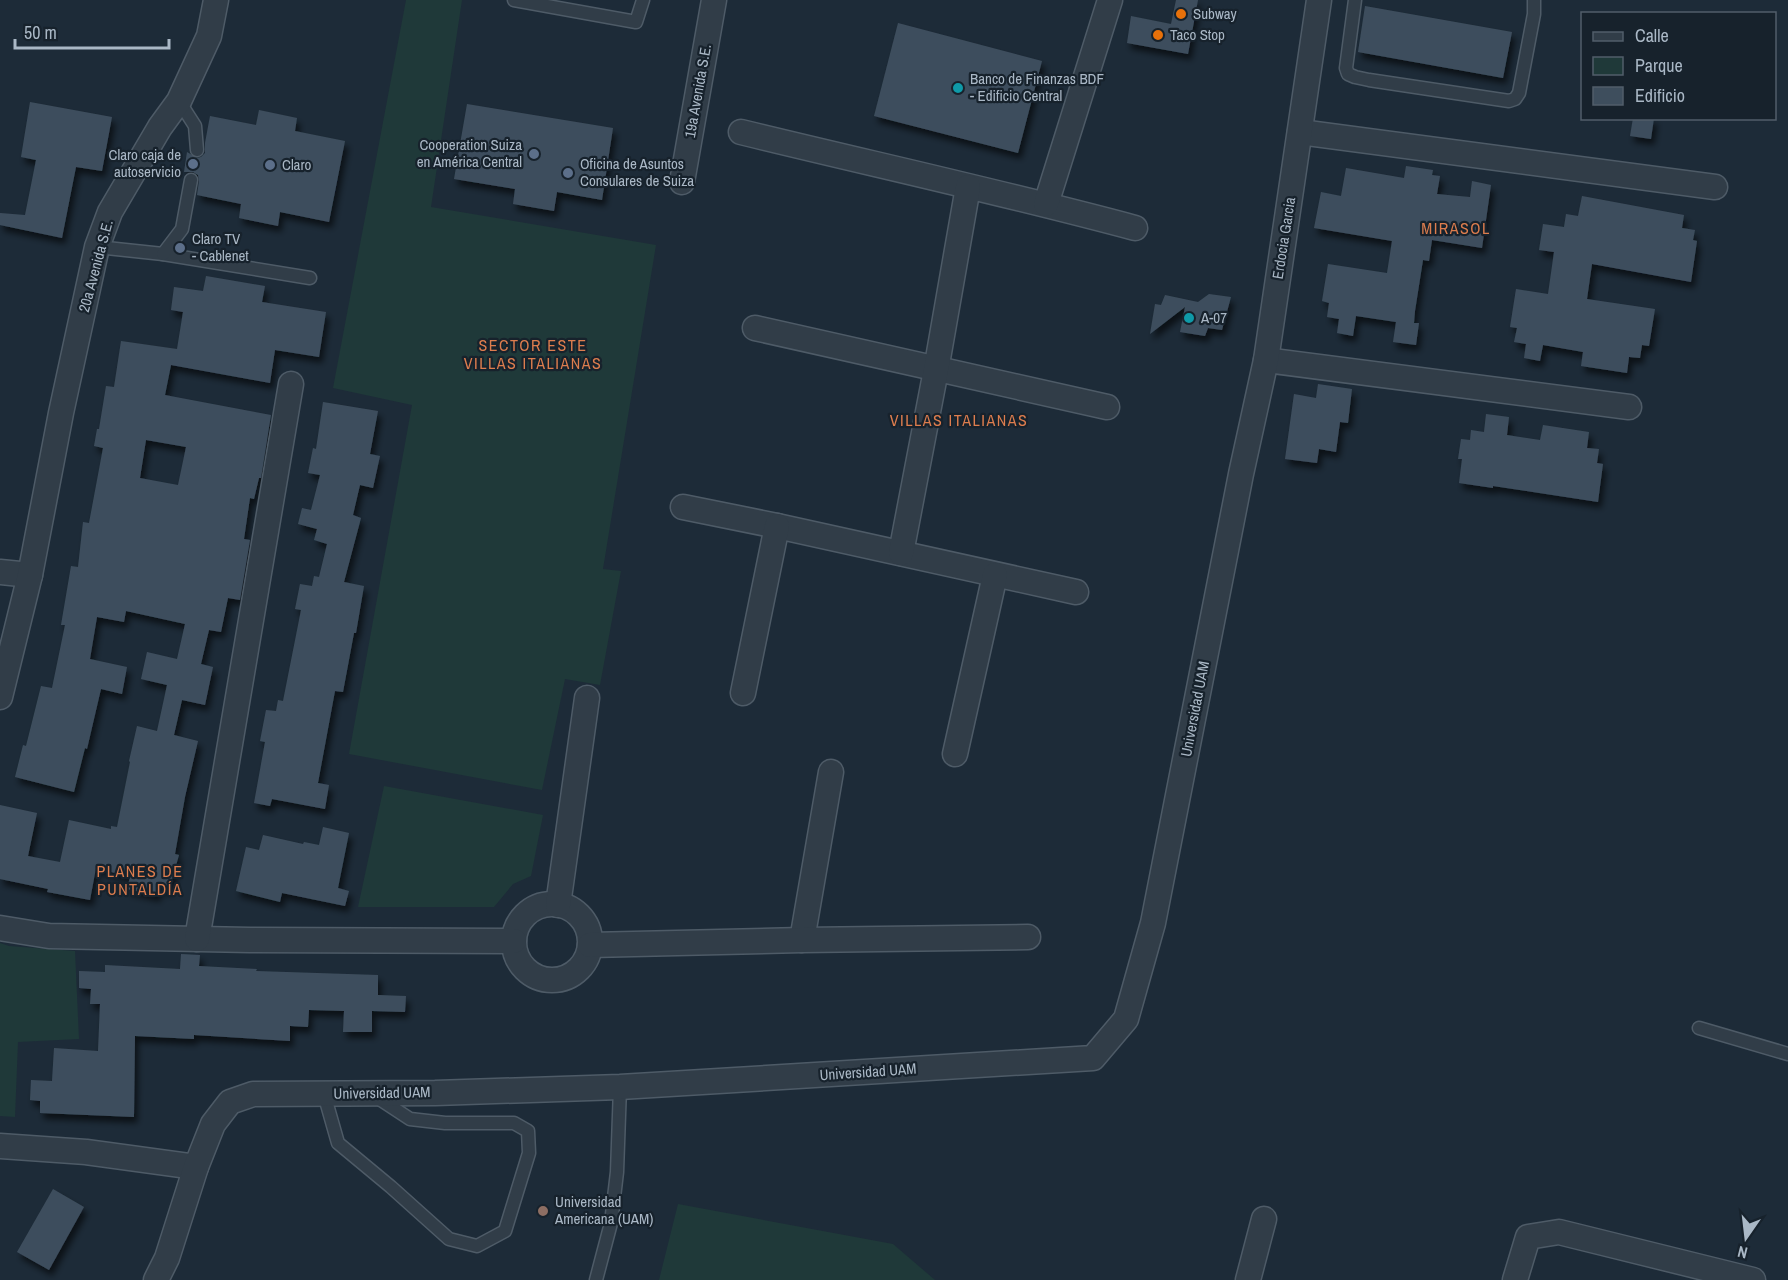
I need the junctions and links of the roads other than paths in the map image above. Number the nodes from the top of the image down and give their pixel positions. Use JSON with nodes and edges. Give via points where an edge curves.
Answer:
{"nodes":[{"id":1,"x":216,"y":0,"type":"edge"},
{"id":2,"x":514,"y":0,"type":"edge"},
{"id":3,"x":643,"y":0,"type":"edge"},
{"id":4,"x":714,"y":0,"type":"edge"},
{"id":5,"x":1110,"y":0,"type":"edge"},
{"id":6,"x":1319,"y":0,"type":"edge"},
{"id":7,"x":1355,"y":0,"type":"edge"},
{"id":8,"x":1534,"y":0,"type":"edge"},
{"id":9,"x":179,"y":101,"type":"junction"},
{"id":10,"x":741,"y":132,"type":"dead end"},
{"id":11,"x":1300,"y":132,"type":"junction"},
{"id":12,"x":197,"y":150,"type":"dead end"},
{"id":13,"x":191,"y":180,"type":"dead end"},
{"id":14,"x":681,"y":182,"type":"dead end"},
{"id":15,"x":968,"y":187,"type":"junction"},
{"id":16,"x":1715,"y":187,"type":"dead end"},
{"id":17,"x":1046,"y":204,"type":"junction"},
{"id":18,"x":1135,"y":228,"type":"dead end"},
{"id":19,"x":97,"y":247,"type":"junction"},
{"id":20,"x":163,"y":254,"type":"junction"},
{"id":21,"x":310,"y":278,"type":"dead end"},
{"id":22,"x":755,"y":328,"type":"dead end"},
{"id":23,"x":1266,"y":360,"type":"junction"},
{"id":24,"x":936,"y":370,"type":"junction"},
{"id":25,"x":291,"y":384,"type":"dead end"},
{"id":26,"x":1107,"y":407,"type":"dead end"},
{"id":27,"x":1629,"y":407,"type":"dead end"},
{"id":28,"x":1241,"y":474,"type":"joint"},
{"id":29,"x":683,"y":507,"type":"dead end"},
{"id":30,"x":777,"y":526,"type":"junction"},
{"id":31,"x":902,"y":553,"type":"junction"},
{"id":32,"x":0,"y":572,"type":"edge"},
{"id":33,"x":30,"y":575,"type":"junction"},
{"id":34,"x":995,"y":575,"type":"junction"},
{"id":35,"x":1076,"y":592,"type":"dead end"},
{"id":36,"x":743,"y":693,"type":"dead end"},
{"id":37,"x":0,"y":697,"type":"edge"},
{"id":38,"x":587,"y":698,"type":"dead end"},
{"id":39,"x":955,"y":754,"type":"dead end"},
{"id":40,"x":831,"y":772,"type":"dead end"},
{"id":41,"x":558,"y":905,"type":"junction"},
{"id":42,"x":0,"y":928,"type":"edge"},
{"id":43,"x":1028,"y":938,"type":"dead end"},
{"id":44,"x":197,"y":939,"type":"junction"},
{"id":45,"x":802,"y":940,"type":"junction"},
{"id":46,"x":514,"y":941,"type":"junction"},
{"id":47,"x":590,"y":945,"type":"junction"},
{"id":48,"x":1699,"y":1028,"type":"dead end"},
{"id":49,"x":1788,"y":1054,"type":"edge"},
{"id":50,"x":620,"y":1087,"type":"junction"},
{"id":51,"x":371,"y":1093,"type":"junction"},
{"id":52,"x":324,"y":1094,"type":"junction"},
{"id":53,"x":0,"y":1146,"type":"edge"},
{"id":54,"x":196,"y":1167,"type":"junction"},
{"id":55,"x":1264,"y":1219,"type":"dead end"},
{"id":56,"x":156,"y":1280,"type":"edge"},
{"id":57,"x":596,"y":1280,"type":"edge"},
{"id":58,"x":1248,"y":1280,"type":"edge"},
{"id":59,"x":1515,"y":1280,"type":"edge"},
{"id":60,"x":1753,"y":1280,"type":"edge"}],
"edges":[{"from":1,"to":9,"type":"street","name":"20a Avenida S.E.","via":[[209,36]]},
{"from":2,"to":3,"type":"lane","via":[[636,21]]},
{"from":4,"to":14,"type":"street","name":"19a Avenida S.E."},
{"from":5,"to":17,"type":"street"},
{"from":6,"to":11,"type":"street","name":"Erdocia Garcia"},
{"from":7,"to":8,"type":"lane","via":[[1348,74],[1509,101],[1519,93]]},
{"from":9,"to":12,"type":"lane","via":[[195,126]]},
{"from":9,"to":19,"type":"street","name":"20a Avenida S.E.","via":[[110,212]]},
{"from":10,"to":15,"type":"street"},
{"from":11,"to":16,"type":"street"},
{"from":11,"to":23,"type":"street","name":"Erdocia Garcia"},
{"from":13,"to":20,"type":"lane","via":[[182,229]]},
{"from":15,"to":17,"type":"street"},
{"from":15,"to":24,"type":"street"},
{"from":17,"to":18,"type":"street"},
{"from":19,"to":20,"type":"lane"},
{"from":19,"to":33,"type":"street","name":"20a Avenida S.E."},
{"from":20,"to":21,"type":"lane"},
{"from":22,"to":24,"type":"street"},
{"from":23,"to":27,"type":"street"},
{"from":23,"to":28,"type":"street","name":"Erdocia Garcia"},
{"from":24,"to":26,"type":"street"},
{"from":24,"to":31,"type":"street"},
{"from":25,"to":44,"type":"street"},
{"from":28,"to":50,"type":"street","name":"Universidad UAM","via":[[1153,923],[1126,1019],[1093,1058]]},
{"from":29,"to":30,"type":"street"},
{"from":30,"to":31,"type":"street"},
{"from":30,"to":36,"type":"street"},
{"from":31,"to":34,"type":"street"},
{"from":32,"to":33,"type":"street"},
{"from":33,"to":37,"type":"street","name":"20a Avenida S.E."},
{"from":34,"to":35,"type":"street"},
{"from":34,"to":39,"type":"street"},
{"from":38,"to":41,"type":"street"},
{"from":40,"to":45,"type":"street"},
{"from":41,"to":46,"type":"street","via":[[533,909],[523,917]]},
{"from":41,"to":47,"type":"street","via":[[575,912],[587,927]]},
{"from":42,"to":44,"type":"street","via":[[49,936]]},
{"from":43,"to":45,"type":"street"},
{"from":44,"to":46,"type":"street"},
{"from":45,"to":47,"type":"street"},
{"from":46,"to":47,"type":"street","via":[[522,966],[550,980],[569,976],[580,968]]},
{"from":48,"to":49,"type":"lane"},
{"from":50,"to":51,"type":"street","name":"Universidad UAM"},
{"from":50,"to":57,"type":"lane","via":[[617,1173]]},
{"from":51,"to":52,"type":"street","name":"Universidad UAM"},
{"from":51,"to":52,"type":"lane","via":[[410,1119],[513,1123],[528,1131],[529,1153],[505,1231],[477,1246],[449,1239],[338,1143]]},
{"from":52,"to":54,"type":"street","name":"Universidad UAM","via":[[253,1094],[230,1102],[213,1124]]},
{"from":53,"to":54,"type":"street","via":[[86,1152]]},
{"from":54,"to":56,"type":"street","name":"Universidad UAM","via":[[167,1258]]},
{"from":55,"to":58,"type":"street"},
{"from":59,"to":60,"type":"street","via":[[1528,1237],[1558,1232]]}]}
